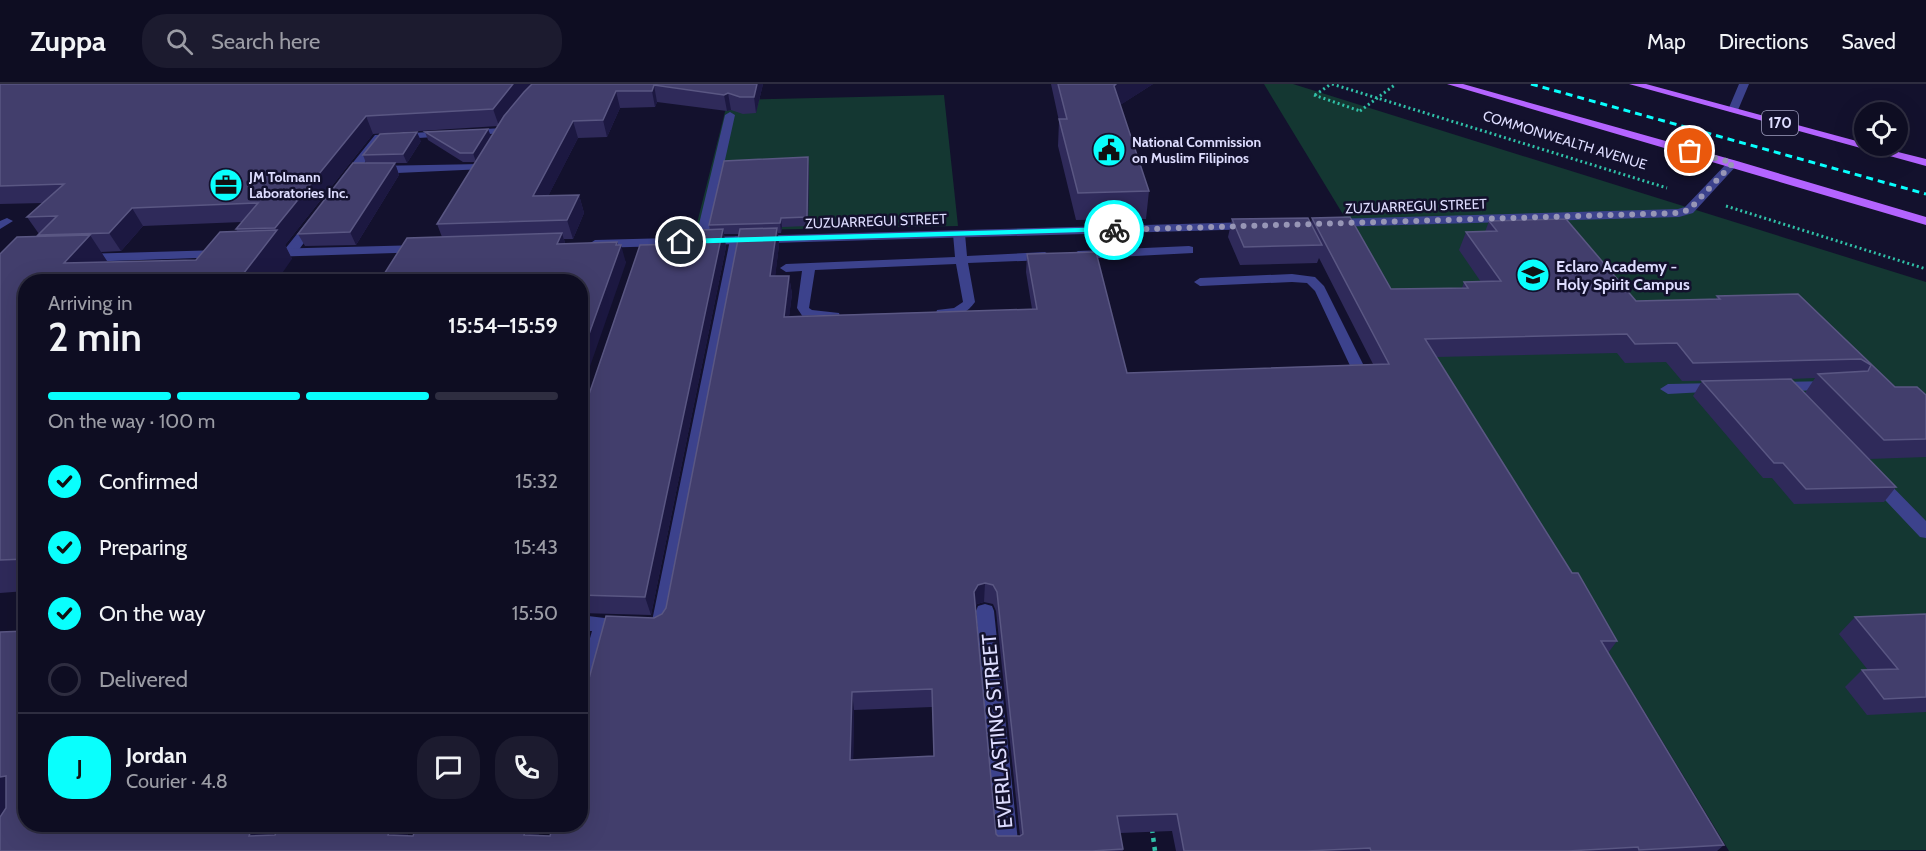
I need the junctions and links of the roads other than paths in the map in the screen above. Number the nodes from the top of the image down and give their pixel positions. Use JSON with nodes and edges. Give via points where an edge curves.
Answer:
{"nodes":[{"id":1,"x":1452,"y":84,"type":"edge"},
{"id":2,"x":1634,"y":84,"type":"edge"},
{"id":3,"x":1744,"y":84,"type":"edge"},
{"id":4,"x":1733,"y":110,"type":"junction"},
{"id":5,"x":730,"y":115,"type":"dead end"},
{"id":6,"x":503,"y":132,"type":"edge"},
{"id":7,"x":1733,"y":163,"type":"junction"},
{"id":8,"x":1926,"y":163,"type":"edge"},
{"id":9,"x":481,"y":167,"type":"edge"},
{"id":10,"x":353,"y":170,"type":"junction"},
{"id":11,"x":339,"y":188,"type":"edge"},
{"id":12,"x":319,"y":215,"type":"edge"},
{"id":13,"x":1926,"y":221,"type":"edge"},
{"id":14,"x":1315,"y":224,"type":"edge"},
{"id":15,"x":1268,"y":225,"type":"edge"},
{"id":16,"x":959,"y":234,"type":"junction"},
{"id":17,"x":736,"y":240,"type":"junction"},
{"id":18,"x":700,"y":241,"type":"junction"},
{"id":19,"x":642,"y":243,"type":"junction"},
{"id":20,"x":584,"y":244,"type":"edge"},
{"id":21,"x":433,"y":246,"type":"edge"},
{"id":22,"x":1189,"y":250,"type":"dead end"},
{"id":23,"x":290,"y":252,"type":"junction"},
{"id":24,"x":233,"y":254,"type":"edge"},
{"id":25,"x":256,"y":254,"type":"edge"},
{"id":26,"x":165,"y":256,"type":"junction"},
{"id":27,"x":74,"y":259,"type":"edge"},
{"id":28,"x":636,"y":259,"type":"edge"},
{"id":29,"x":961,"y":260,"type":"junction"},
{"id":30,"x":809,"y":267,"type":"junction"},
{"id":31,"x":786,"y":268,"type":"dead end"},
{"id":32,"x":151,"y":272,"type":"edge"},
{"id":33,"x":1200,"y":282,"type":"dead end"},
{"id":34,"x":923,"y":313,"type":"edge"},
{"id":35,"x":853,"y":315,"type":"edge"},
{"id":36,"x":1360,"y":372,"type":"edge"},
{"id":37,"x":1847,"y":385,"type":"edge"},
{"id":38,"x":1787,"y":387,"type":"junction"},
{"id":39,"x":1728,"y":388,"type":"edge"},
{"id":40,"x":1763,"y":388,"type":"edge"},
{"id":41,"x":1668,"y":389,"type":"dead end"},
{"id":42,"x":1803,"y":404,"type":"edge"},
{"id":43,"x":1861,"y":464,"type":"edge"},
{"id":44,"x":1926,"y":532,"type":"edge"},
{"id":45,"x":985,"y":611,"type":"dead end"},
{"id":46,"x":588,"y":623,"type":"edge"},
{"id":47,"x":603,"y":624,"type":"junction"},
{"id":48,"x":660,"y":626,"type":"joint"},
{"id":49,"x":588,"y":684,"type":"edge"},
{"id":50,"x":1008,"y":851,"type":"edge"}],
"edges":[{"from":1,"to":7,"type":"main road","name":"COMMONWEALTH AVENUE"},
{"from":2,"to":4,"type":"main road","number":"170"},
{"from":3,"to":4,"type":"lane"},
{"from":4,"to":8,"type":"main road","number":"170"},
{"from":5,"to":18,"type":"lane"},
{"from":6,"to":10,"type":"street","via":[[379,137]]},
{"from":7,"to":13,"type":"main road","name":"COMMONWEALTH AVENUE"},
{"from":7,"to":14,"type":"street","name":"ZUZUARREGUI STREET","via":[[1689,210],[1662,214]]},
{"from":9,"to":10,"type":"street"},
{"from":10,"to":11,"type":"street"},
{"from":12,"to":23,"type":"street"},
{"from":15,"to":16,"type":"street","name":"ZUZUARREGUI STREET"},
{"from":16,"to":17,"type":"street","name":"ZUZUARREGUI STREET"},
{"from":16,"to":29,"type":"lane"},
{"from":17,"to":18,"type":"street","name":"ZUZUARREGUI STREET"},
{"from":17,"to":48,"type":"lane"},
{"from":18,"to":19,"type":"street","name":"ZUZUARREGUI STREET"},
{"from":19,"to":20,"type":"street","name":"ZUZUARREGUI STREET"},
{"from":19,"to":28,"type":"street"},
{"from":21,"to":23,"type":"street"},
{"from":22,"to":29,"type":"lane"},
{"from":23,"to":25,"type":"street"},
{"from":24,"to":26,"type":"street"},
{"from":26,"to":27,"type":"street"},
{"from":26,"to":32,"type":"lane"},
{"from":29,"to":30,"type":"lane"},
{"from":29,"to":34,"type":"lane","via":[[969,302],[965,308],[958,312]]},
{"from":30,"to":31,"type":"lane"},
{"from":30,"to":35,"type":"lane","via":[[803,308],[808,314]]},
{"from":33,"to":36,"type":"lane","via":[[1311,280],[1320,290]]},
{"from":37,"to":38,"type":"street"},
{"from":38,"to":40,"type":"street"},
{"from":38,"to":42,"type":"street"},
{"from":39,"to":41,"type":"street"},
{"from":43,"to":44,"type":"street"},
{"from":45,"to":50,"type":"street","name":"EVERLASTING STREET"},
{"from":46,"to":47,"type":"street"},
{"from":47,"to":48,"type":"street"},
{"from":47,"to":49,"type":"street"}]}
